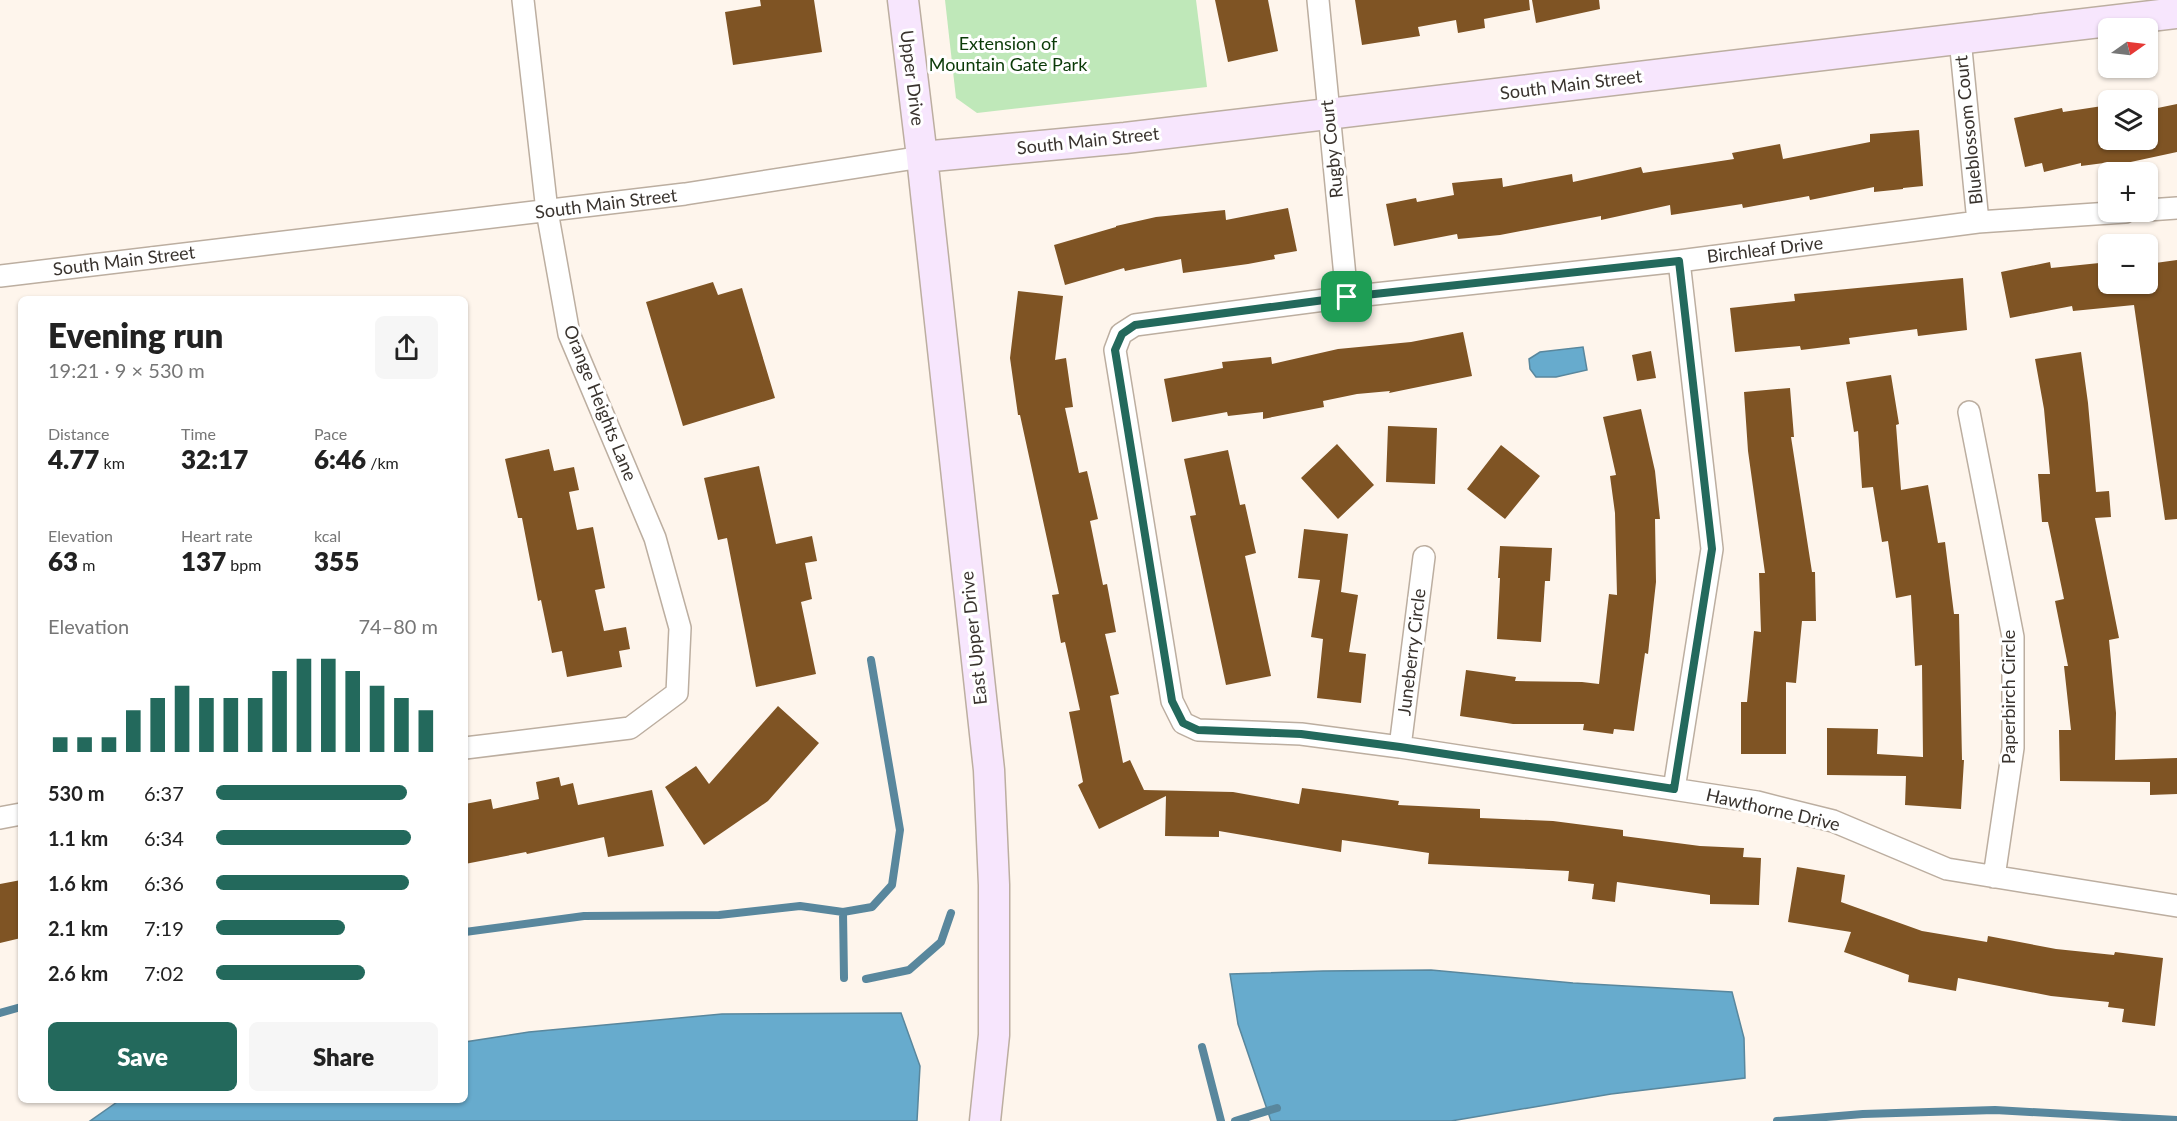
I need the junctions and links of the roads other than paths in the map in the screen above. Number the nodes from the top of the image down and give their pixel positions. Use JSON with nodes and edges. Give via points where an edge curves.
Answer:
{"nodes":[{"id":1,"x":523,"y":0,"type":"edge"},
{"id":2,"x":903,"y":0,"type":"edge"},
{"id":3,"x":1318,"y":0,"type":"edge"},
{"id":4,"x":2177,"y":13,"type":"edge"},
{"id":5,"x":1960,"y":39,"type":"junction"},
{"id":6,"x":1328,"y":113,"type":"junction"},
{"id":7,"x":922,"y":157,"type":"junction"},
{"id":8,"x":2177,"y":208,"type":"edge"},
{"id":9,"x":2158,"y":209,"type":"edge"},
{"id":10,"x":548,"y":212,"type":"junction"},
{"id":11,"x":2098,"y":214,"type":"edge"},
{"id":12,"x":1978,"y":222,"type":"junction"},
{"id":13,"x":1679,"y":261,"type":"junction"},
{"id":14,"x":0,"y":276,"type":"edge"},
{"id":15,"x":1347,"y":297,"type":"junction"},
{"id":16,"x":1969,"y":412,"type":"dead end"},
{"id":17,"x":1424,"y":557,"type":"dead end"},
{"id":18,"x":1183,"y":723,"type":"joint"},
{"id":19,"x":1400,"y":747,"type":"junction"},
{"id":20,"x":468,"y":748,"type":"edge"},
{"id":21,"x":1674,"y":789,"type":"junction"},
{"id":22,"x":18,"y":815,"type":"edge"},
{"id":23,"x":0,"y":818,"type":"edge"},
{"id":24,"x":1994,"y":877,"type":"junction"},
{"id":25,"x":2177,"y":906,"type":"edge"},
{"id":26,"x":984,"y":1121,"type":"edge"}],
"edges":[{"from":1,"to":10,"type":"street","name":"Orange Heights Lane"},
{"from":2,"to":7,"type":"main road","name":"Upper Drive"},
{"from":3,"to":6,"type":"street","name":"Rugby Court"},
{"from":4,"to":5,"type":"main road","name":"South Main Street"},
{"from":5,"to":6,"type":"main road","name":"South Main Street"},
{"from":5,"to":12,"type":"street","name":"Blueblossom Court"},
{"from":6,"to":7,"type":"main road","name":"South Main Street"},
{"from":6,"to":15,"type":"street","name":"Rugby Court"},
{"from":7,"to":10,"type":"street","name":"South Main Street"},
{"from":7,"to":26,"type":"main road","name":"East Upper Drive","via":[[989,770],[994,1035]]},
{"from":8,"to":9,"type":"street"},
{"from":10,"to":14,"type":"street","name":"South Main Street"},
{"from":10,"to":20,"type":"street","name":"Orange Heights Lane","via":[[569,334],[655,538],[680,628],[677,693],[630,728]]},
{"from":11,"to":12,"type":"street","name":"Birchleaf Drive"},
{"from":12,"to":13,"type":"street","name":"Birchleaf Drive"},
{"from":13,"to":15,"type":"street","name":"Birchleaf Drive"},
{"from":13,"to":21,"type":"street","via":[[1712,549]]},
{"from":15,"to":18,"type":"street","name":"Birchleaf Drive","via":[[1135,325],[1122,334],[1115,350],[1172,701]]},
{"from":16,"to":24,"type":"street","name":"Paperbirch Circle","via":[[2013,637],[2013,748]]},
{"from":17,"to":19,"type":"street","name":"Juneberry Circle"},
{"from":18,"to":19,"type":"street","name":"Hawthorne Drive","via":[[1198,730],[1301,734]]},
{"from":19,"to":21,"type":"street","name":"Hawthorne Drive"},
{"from":21,"to":24,"type":"street","name":"Hawthorne Drive","via":[[1757,802],[1833,821],[1947,869]]},
{"from":22,"to":23,"type":"street"},
{"from":24,"to":25,"type":"street","name":"Hawthorne Drive"}]}
